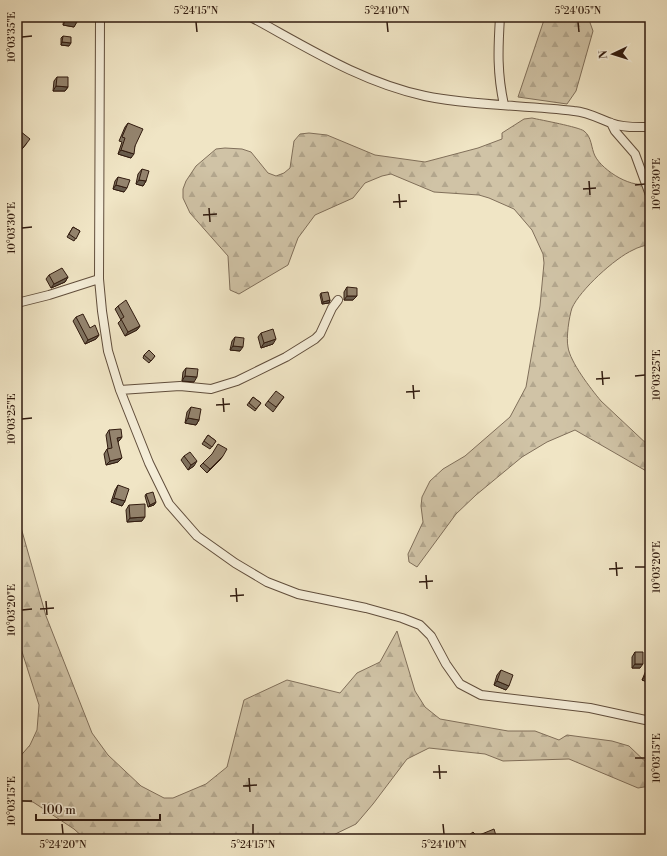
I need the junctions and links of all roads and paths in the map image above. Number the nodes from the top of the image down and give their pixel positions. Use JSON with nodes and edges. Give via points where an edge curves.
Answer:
{"nodes":[{"id":1,"x":100,"y":17,"type":"edge"},
{"id":2,"x":252,"y":17,"type":"edge"},
{"id":3,"x":500,"y":17,"type":"edge"},
{"id":4,"x":504,"y":105,"type":"junction"},
{"id":5,"x":612,"y":123,"type":"junction"},
{"id":6,"x":650,"y":127,"type":"edge"},
{"id":7,"x":650,"y":195,"type":"edge"},
{"id":8,"x":99,"y":279,"type":"junction"},
{"id":9,"x":338,"y":300,"type":"dead end"},
{"id":10,"x":17,"y":303,"type":"edge"},
{"id":11,"x":120,"y":390,"type":"junction"},
{"id":12,"x":650,"y":721,"type":"edge"}],
"edges":[{"from":1,"to":8,"type":"street"},
{"from":2,"to":4,"type":"street","via":[[333,62],[396,89],[459,101]]},
{"from":3,"to":4,"type":"street","via":[[498,57]]},
{"from":4,"to":5,"type":"street","via":[[576,111]]},
{"from":5,"to":6,"type":"street"},
{"from":5,"to":7,"type":"street","via":[[615,131],[635,154]]},
{"from":8,"to":10,"type":"street","via":[[49,296]]},
{"from":8,"to":11,"type":"street","via":[[108,351]]},
{"from":9,"to":11,"type":"street","via":[[315,339],[286,357],[237,381],[211,389],[180,386]]},
{"from":11,"to":12,"type":"street","via":[[149,463],[169,504],[197,536],[267,582],[298,594],[373,610],[420,625],[432,636],[446,664],[460,684],[481,695],[590,708]]}]}
